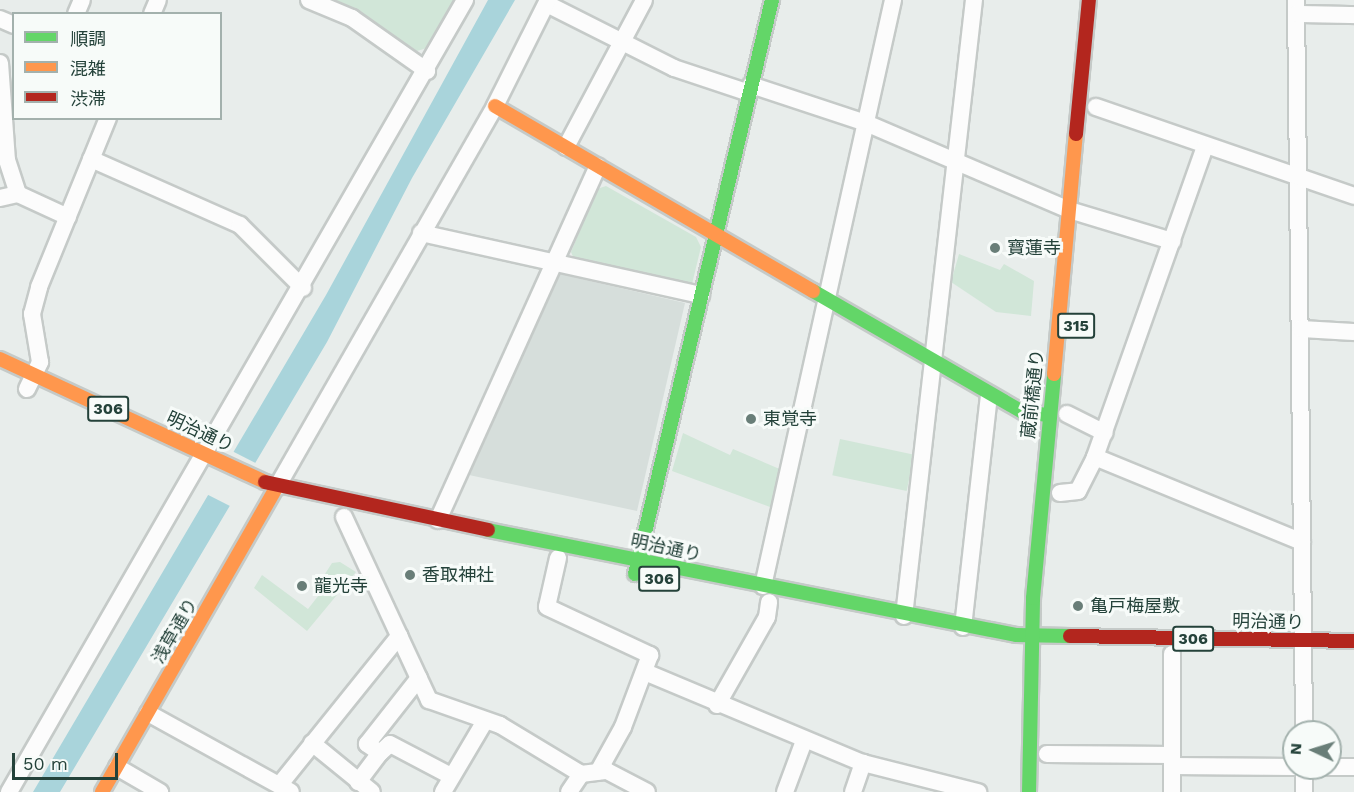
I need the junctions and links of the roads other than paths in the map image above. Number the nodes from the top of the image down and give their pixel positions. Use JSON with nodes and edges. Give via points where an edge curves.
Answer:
{"nodes":[{"id":1,"x":309,"y":0,"type":"edge"},
{"id":2,"x":465,"y":0,"type":"edge"},
{"id":3,"x":644,"y":0,"type":"edge"},
{"id":4,"x":772,"y":0,"type":"edge"},
{"id":5,"x":894,"y":0,"type":"edge"},
{"id":6,"x":974,"y":0,"type":"edge"},
{"id":7,"x":544,"y":1,"type":"edge"},
{"id":8,"x":1085,"y":1,"type":"edge"},
{"id":9,"x":1296,"y":7,"type":"edge"},
{"id":10,"x":1354,"y":15,"type":"edge"},
{"id":11,"x":623,"y":42,"type":"junction"},
{"id":12,"x":0,"y":63,"type":"edge"},
{"id":13,"x":427,"y":71,"type":"junction"},
{"id":14,"x":750,"y":89,"type":"junction"},
{"id":15,"x":495,"y":106,"type":"junction"},
{"id":16,"x":1096,"y":107,"type":"dead end"},
{"id":17,"x":107,"y":120,"type":"edge"},
{"id":18,"x":866,"y":123,"type":"junction"},
{"id":19,"x":566,"y":147,"type":"junction"},
{"id":20,"x":1204,"y":147,"type":"junction"},
{"id":21,"x":91,"y":159,"type":"junction"},
{"id":22,"x":956,"y":162,"type":"junction"},
{"id":23,"x":598,"y":166,"type":"junction"},
{"id":24,"x":1298,"y":181,"type":"junction"},
{"id":25,"x":18,"y":194,"type":"junction"},
{"id":26,"x":1354,"y":196,"type":"edge"},
{"id":27,"x":0,"y":198,"type":"edge"},
{"id":28,"x":1069,"y":210,"type":"junction"},
{"id":29,"x":68,"y":217,"type":"junction"},
{"id":30,"x":421,"y":233,"type":"junction"},
{"id":31,"x":714,"y":234,"type":"junction"},
{"id":32,"x":1172,"y":241,"type":"junction"},
{"id":33,"x":554,"y":261,"type":"junction"},
{"id":34,"x":303,"y":288,"type":"junction"},
{"id":35,"x":701,"y":295,"type":"junction"},
{"id":36,"x":827,"y":299,"type":"junction"},
{"id":37,"x":1301,"y":329,"type":"junction"},
{"id":38,"x":1354,"y":332,"type":"edge"},
{"id":39,"x":0,"y":359,"type":"edge"},
{"id":40,"x":933,"y":360,"type":"junction"},
{"id":41,"x":0,"y":376,"type":"edge"},
{"id":42,"x":30,"y":382,"type":"junction"},
{"id":43,"x":989,"y":394,"type":"junction"},
{"id":44,"x":42,"y":397,"type":"dead end"},
{"id":45,"x":1068,"y":408,"type":"joint"},
{"id":46,"x":1049,"y":415,"type":"junction"},
{"id":47,"x":1105,"y":433,"type":"junction"},
{"id":48,"x":1065,"y":437,"type":"dead end"},
{"id":49,"x":211,"y":457,"type":"junction"},
{"id":50,"x":1095,"y":457,"type":"junction"},
{"id":51,"x":183,"y":463,"type":"dead end"},
{"id":52,"x":202,"y":472,"type":"junction"},
{"id":53,"x":268,"y":488,"type":"junction"},
{"id":54,"x":1060,"y":493,"type":"dead end"},
{"id":55,"x":252,"y":495,"type":"dead end"},
{"id":56,"x":288,"y":505,"type":"dead end"},
{"id":57,"x":325,"y":513,"type":"dead end"},
{"id":58,"x":344,"y":517,"type":"junction"},
{"id":59,"x":438,"y":520,"type":"junction"},
{"id":60,"x":366,"y":521,"type":"dead end"},
{"id":61,"x":389,"y":525,"type":"dead end"},
{"id":62,"x":1302,"y":542,"type":"junction"},
{"id":63,"x":558,"y":558,"type":"junction"},
{"id":64,"x":637,"y":568,"type":"junction"},
{"id":65,"x":766,"y":594,"type":"junction"},
{"id":66,"x":904,"y":616,"type":"junction"},
{"id":67,"x":1050,"y":616,"type":"dead end"},
{"id":68,"x":963,"y":627,"type":"junction"},
{"id":69,"x":399,"y":636,"type":"junction"},
{"id":70,"x":1032,"y":636,"type":"junction"},
{"id":71,"x":1050,"y":637,"type":"junction"},
{"id":72,"x":1354,"y":641,"type":"edge"},
{"id":73,"x":1304,"y":649,"type":"junction"},
{"id":74,"x":1031,"y":652,"type":"junction"},
{"id":75,"x":1172,"y":654,"type":"dead end"},
{"id":76,"x":1208,"y":655,"type":"dead end"},
{"id":77,"x":1354,"y":657,"type":"edge"},
{"id":78,"x":645,"y":672,"type":"junction"},
{"id":79,"x":419,"y":678,"type":"junction"},
{"id":80,"x":717,"y":705,"type":"junction"},
{"id":81,"x":148,"y":713,"type":"junction"},
{"id":82,"x":1304,"y":720,"type":"edge"},
{"id":83,"x":485,"y":721,"type":"junction"},
{"id":84,"x":1047,"y":732,"type":"dead end"},
{"id":85,"x":804,"y":741,"type":"junction"},
{"id":86,"x":312,"y":743,"type":"junction"},
{"id":87,"x":380,"y":753,"type":"junction"},
{"id":88,"x":1047,"y":754,"type":"junction"},
{"id":89,"x":1172,"y":760,"type":"junction"},
{"id":90,"x":863,"y":763,"type":"junction"},
{"id":91,"x":1282,"y":766,"type":"edge"},
{"id":92,"x":117,"y":767,"type":"junction"},
{"id":93,"x":598,"y":772,"type":"junction"},
{"id":94,"x":1046,"y":773,"type":"dead end"},
{"id":95,"x":581,"y":774,"type":"junction"},
{"id":96,"x":451,"y":776,"type":"junction"},
{"id":97,"x":358,"y":782,"type":"junction"},
{"id":98,"x":278,"y":786,"type":"edge"},
{"id":99,"x":9,"y":792,"type":"edge"},
{"id":100,"x":102,"y":792,"type":"edge"},
{"id":101,"x":160,"y":792,"type":"edge"},
{"id":102,"x":372,"y":792,"type":"edge"},
{"id":103,"x":443,"y":792,"type":"edge"},
{"id":104,"x":570,"y":792,"type":"edge"},
{"id":105,"x":647,"y":792,"type":"edge"},
{"id":106,"x":785,"y":792,"type":"edge"},
{"id":107,"x":854,"y":792,"type":"edge"},
{"id":108,"x":978,"y":792,"type":"edge"},
{"id":109,"x":1029,"y":792,"type":"edge"},
{"id":110,"x":1172,"y":792,"type":"edge"}],
"edges":[{"from":1,"to":13,"type":"street","via":[[352,18]]},
{"from":2,"to":13,"type":"street"},
{"from":3,"to":11,"type":"street"},
{"from":4,"to":14,"type":"main road"},
{"from":5,"to":18,"type":"street"},
{"from":6,"to":22,"type":"street"},
{"from":7,"to":11,"type":"street"},
{"from":7,"to":15,"type":"street"},
{"from":7,"to":53,"type":"street","via":[[304,413]]},
{"from":8,"to":28,"type":"main road","name":"蔵前橋通り","number":"315"},
{"from":9,"to":10,"type":"street"},
{"from":9,"to":24,"type":"street"},
{"from":11,"to":14,"type":"street","via":[[684,72]]},
{"from":11,"to":19,"type":"street"},
{"from":12,"to":25,"type":"street","via":[[7,160]]},
{"from":13,"to":34,"type":"street"},
{"from":14,"to":18,"type":"street"},
{"from":14,"to":31,"type":"main road"},
{"from":15,"to":19,"type":"main road"},
{"from":15,"to":30,"type":"street"},
{"from":16,"to":20,"type":"street"},
{"from":17,"to":21,"type":"street"},
{"from":18,"to":22,"type":"street"},
{"from":18,"to":36,"type":"street"},
{"from":19,"to":23,"type":"main road"},
{"from":20,"to":24,"type":"street"},
{"from":20,"to":32,"type":"street"},
{"from":21,"to":29,"type":"street"},
{"from":21,"to":34,"type":"street","via":[[240,225]]},
{"from":22,"to":28,"type":"street"},
{"from":22,"to":40,"type":"street"},
{"from":23,"to":31,"type":"main road"},
{"from":23,"to":33,"type":"street"},
{"from":24,"to":26,"type":"street"},
{"from":24,"to":37,"type":"street"},
{"from":25,"to":27,"type":"street"},
{"from":25,"to":29,"type":"street"},
{"from":28,"to":32,"type":"street"},
{"from":28,"to":46,"type":"main road","name":"蔵前橋通り","number":"315"},
{"from":29,"to":42,"type":"street","via":[[32,314],[40,362]]},
{"from":30,"to":33,"type":"street"},
{"from":30,"to":53,"type":"street"},
{"from":31,"to":35,"type":"main road"},
{"from":31,"to":36,"type":"main road"},
{"from":32,"to":47,"type":"street"},
{"from":33,"to":35,"type":"street"},
{"from":33,"to":59,"type":"street"},
{"from":34,"to":49,"type":"street"},
{"from":35,"to":64,"type":"main road"},
{"from":36,"to":40,"type":"main road"},
{"from":36,"to":65,"type":"street"},
{"from":37,"to":38,"type":"street"},
{"from":37,"to":62,"type":"street"},
{"from":39,"to":42,"type":"main road","name":"明治通り","number":"306"},
{"from":40,"to":43,"type":"main road"},
{"from":40,"to":66,"type":"street"},
{"from":41,"to":42,"type":"main road","name":"明治通り","number":"306"},
{"from":42,"to":44,"type":"main road","name":"明治通り","number":"306"},
{"from":42,"to":49,"type":"main road","name":"明治通り","number":"306"},
{"from":43,"to":46,"type":"main road","via":[[1023,412]]},
{"from":43,"to":68,"type":"street"},
{"from":45,"to":47,"type":"street"},
{"from":45,"to":48,"type":"main road","name":"蔵前橋通り"},
{"from":46,"to":70,"type":"main road","name":"蔵前橋通り","number":"315"},
{"from":47,"to":50,"type":"street"},
{"from":49,"to":52,"type":"street"},
{"from":49,"to":53,"type":"main road","name":"明治通り","number":"306"},
{"from":50,"to":54,"type":"street","via":[[1078,491]]},
{"from":50,"to":62,"type":"street"},
{"from":51,"to":52,"type":"main road","name":"明治通り"},
{"from":52,"to":99,"type":"street"},
{"from":53,"to":55,"type":"main road","name":"明治通り","number":"306"},
{"from":53,"to":56,"type":"main road","name":"明治通り","number":"306"},
{"from":53,"to":59,"type":"main road","name":"明治通り","number":"306"},
{"from":53,"to":81,"type":"main road","name":"浅草通り"},
{"from":57,"to":58,"type":"main road"},
{"from":58,"to":60,"type":"main road"},
{"from":58,"to":69,"type":"street"},
{"from":59,"to":64,"type":"main road","name":"明治通り","number":"306"},
{"from":61,"to":63,"type":"main road","name":"明治通り","number":"306"},
{"from":62,"to":73,"type":"street"},
{"from":63,"to":64,"type":"main road","name":"明治通り","number":"306"},
{"from":63,"to":78,"type":"street","via":[[547,607],[651,655]]},
{"from":64,"to":65,"type":"main road","name":"明治通り","number":"306"},
{"from":65,"to":66,"type":"main road","name":"明治通り","number":"306"},
{"from":65,"to":74,"type":"main road","name":"明治通り","number":"306"},
{"from":65,"to":80,"type":"street","via":[[767,617]]},
{"from":66,"to":68,"type":"main road","name":"明治通り","number":"306"},
{"from":67,"to":71,"type":"main road"},
{"from":68,"to":70,"type":"main road","name":"明治通り","number":"306"},
{"from":69,"to":79,"type":"street"},
{"from":69,"to":86,"type":"street"},
{"from":70,"to":71,"type":"main road","name":"明治通り","number":"306"},
{"from":70,"to":74,"type":"main road","name":"蔵前橋通り","number":"315"},
{"from":71,"to":73,"type":"main road","name":"明治通り","number":"306"},
{"from":71,"to":74,"type":"main road","name":"明治通り","number":"306","via":[[1049,652]]},
{"from":72,"to":73,"type":"main road","name":"明治通り","number":"306"},
{"from":73,"to":76,"type":"main road","name":"明治通り","number":"306"},
{"from":73,"to":77,"type":"main road","name":"明治通り","number":"306"},
{"from":73,"to":82,"type":"street"},
{"from":74,"to":109,"type":"main road","name":"蔵前橋通り","number":"315"},
{"from":75,"to":89,"type":"street"},
{"from":78,"to":80,"type":"street"},
{"from":78,"to":93,"type":"street"},
{"from":79,"to":83,"type":"street","via":[[429,700]]},
{"from":79,"to":87,"type":"street","via":[[367,744]]},
{"from":80,"to":85,"type":"street"},
{"from":81,"to":92,"type":"main road","name":"浅草通り"},
{"from":81,"to":98,"type":"street"},
{"from":83,"to":95,"type":"street"},
{"from":83,"to":96,"type":"street"},
{"from":84,"to":88,"type":"main road"},
{"from":85,"to":90,"type":"street"},
{"from":85,"to":106,"type":"street"},
{"from":86,"to":97,"type":"street"},
{"from":86,"to":98,"type":"street"},
{"from":87,"to":96,"type":"street","via":[[390,744]]},
{"from":87,"to":97,"type":"street"},
{"from":88,"to":89,"type":"street"},
{"from":88,"to":94,"type":"main road"},
{"from":89,"to":91,"type":"street"},
{"from":89,"to":110,"type":"street"},
{"from":90,"to":107,"type":"street"},
{"from":90,"to":108,"type":"street"},
{"from":92,"to":100,"type":"main road","name":"浅草通り"},
{"from":92,"to":101,"type":"street"},
{"from":93,"to":95,"type":"street"},
{"from":93,"to":105,"type":"street"},
{"from":95,"to":104,"type":"street"},
{"from":96,"to":103,"type":"street"},
{"from":97,"to":102,"type":"street"}]}
